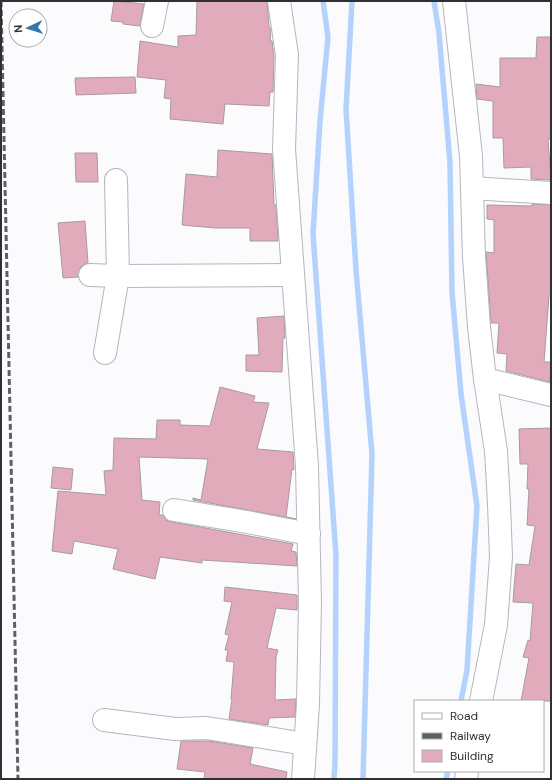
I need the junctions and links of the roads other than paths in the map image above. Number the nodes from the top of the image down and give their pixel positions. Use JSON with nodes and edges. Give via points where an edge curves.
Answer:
{"nodes":[{"id":1,"x":157,"y":1,"type":"edge"},
{"id":2,"x":279,"y":1,"type":"edge"},
{"id":3,"x":454,"y":1,"type":"edge"},
{"id":4,"x":152,"y":26,"type":"dead end"},
{"id":5,"x":116,"y":180,"type":"dead end"},
{"id":6,"x":472,"y":188,"type":"junction"},
{"id":7,"x":551,"y":193,"type":"edge"},
{"id":8,"x":90,"y":275,"type":"dead end"},
{"id":9,"x":293,"y":275,"type":"junction"},
{"id":10,"x":118,"y":276,"type":"junction"},
{"id":11,"x":105,"y":353,"type":"dead end"},
{"id":12,"x":485,"y":379,"type":"junction"},
{"id":13,"x":551,"y":395,"type":"edge"},
{"id":14,"x":174,"y":510,"type":"dead end"},
{"id":15,"x":309,"y":534,"type":"junction"},
{"id":16,"x":481,"y":700,"type":"edge"},
{"id":17,"x":104,"y":720,"type":"dead end"},
{"id":18,"x":305,"y":744,"type":"junction"},
{"id":19,"x":303,"y":779,"type":"edge"}],
"edges":[{"from":1,"to":4,"type":"street"},
{"from":2,"to":9,"type":"street","via":[[287,55],[284,150]]},
{"from":3,"to":6,"type":"street"},
{"from":5,"to":10,"type":"street"},
{"from":6,"to":7,"type":"street"},
{"from":6,"to":12,"type":"street","via":[[474,257]]},
{"from":8,"to":10,"type":"street"},
{"from":9,"to":10,"type":"street"},
{"from":9,"to":15,"type":"street","via":[[308,466]]},
{"from":10,"to":11,"type":"street"},
{"from":12,"to":13,"type":"street"},
{"from":12,"to":16,"type":"street","via":[[496,452],[501,557],[496,625]]},
{"from":14,"to":15,"type":"street"},
{"from":15,"to":18,"type":"street","via":[[310,602]]},
{"from":17,"to":18,"type":"street","via":[[175,729],[207,728]]},
{"from":18,"to":19,"type":"street"}]}
